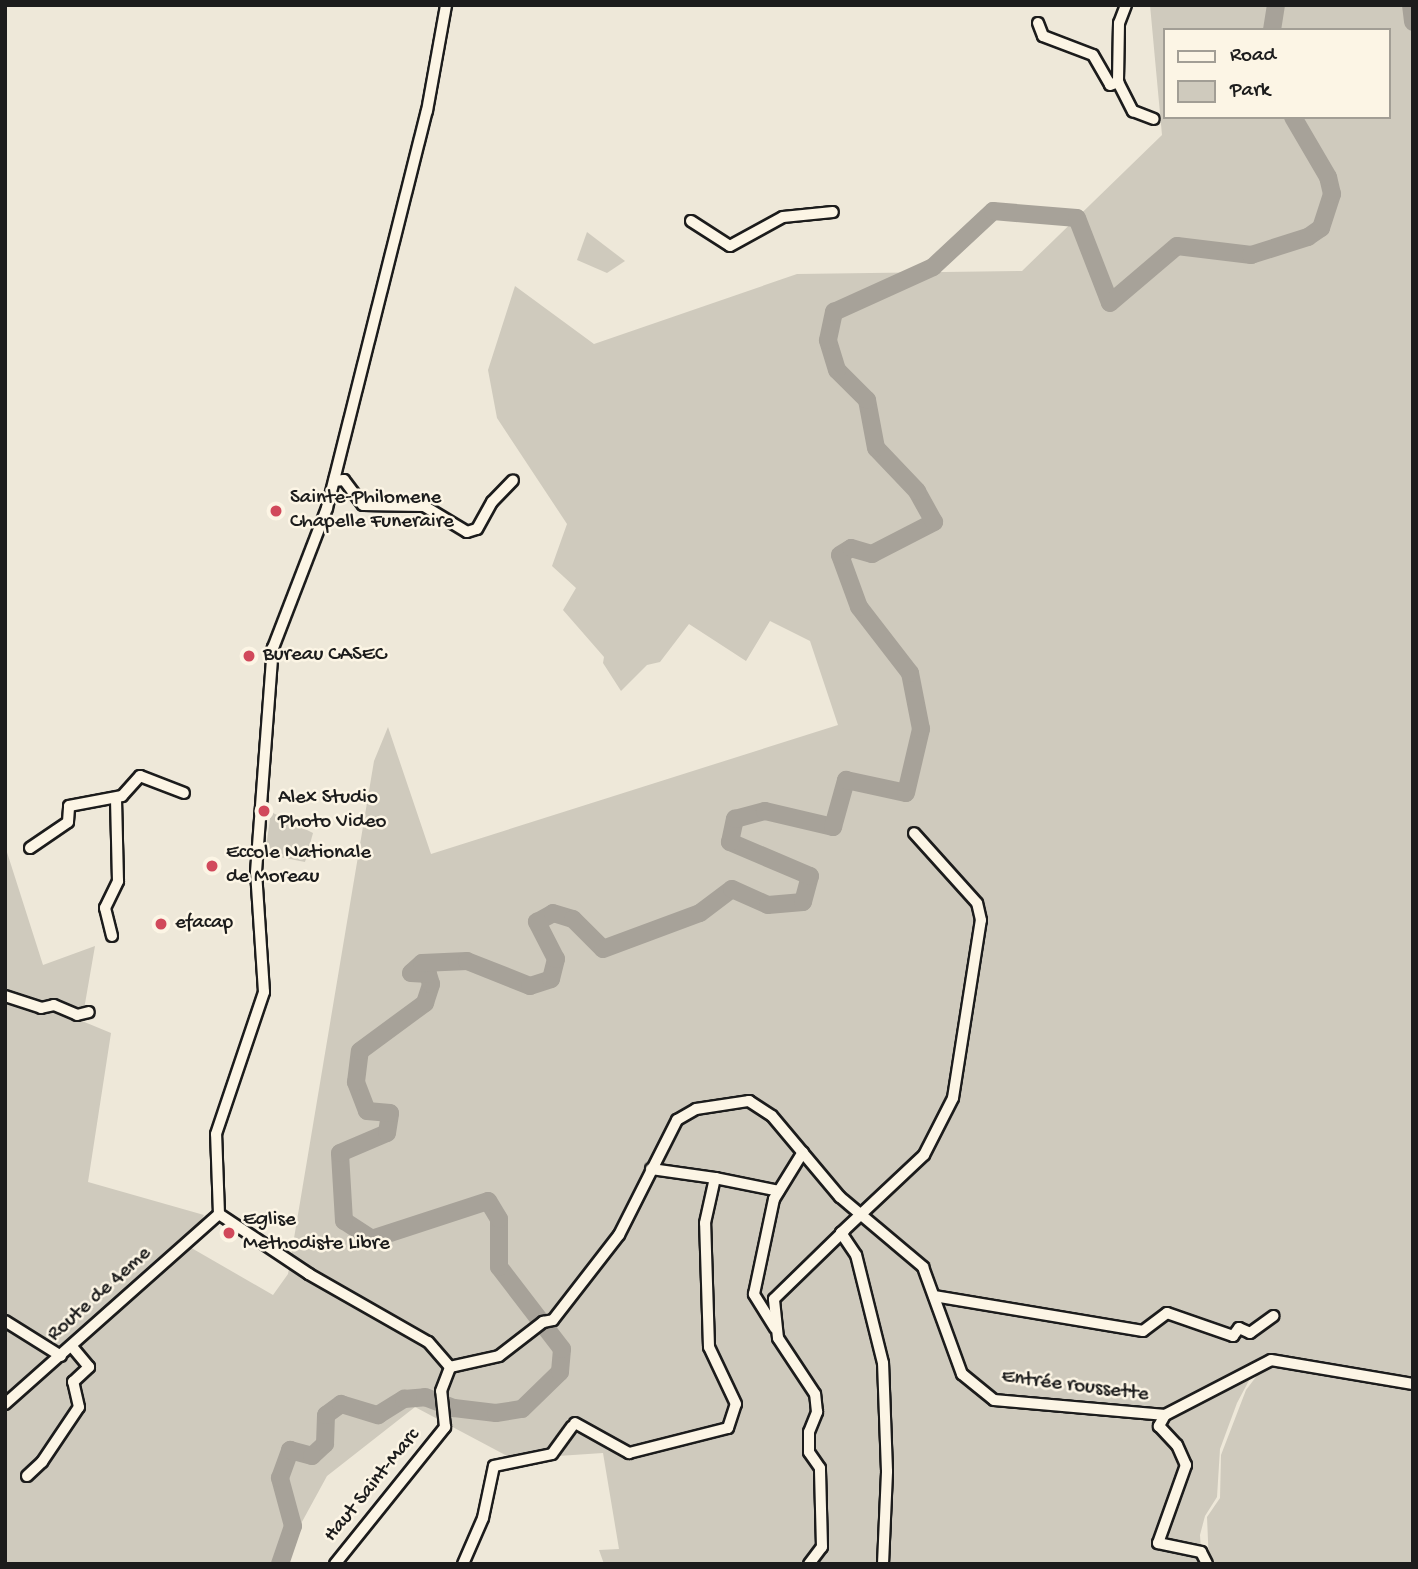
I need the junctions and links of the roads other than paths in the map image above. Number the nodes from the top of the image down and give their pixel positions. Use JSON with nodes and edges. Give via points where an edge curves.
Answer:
{"nodes":[{"id":1,"x":446,"y":5,"type":"edge"},
{"id":2,"x":1126,"y":5,"type":"edge"},
{"id":3,"x":1038,"y":23,"type":"dead end"},
{"id":4,"x":1118,"y":82,"type":"junction"},
{"id":5,"x":1154,"y":120,"type":"dead end"},
{"id":6,"x":834,"y":212,"type":"dead end"},
{"id":7,"x":691,"y":221,"type":"dead end"},
{"id":8,"x":513,"y":480,"type":"dead end"},
{"id":9,"x":334,"y":481,"type":"junction"},
{"id":10,"x":184,"y":793,"type":"dead end"},
{"id":11,"x":116,"y":797,"type":"junction"},
{"id":12,"x":914,"y":833,"type":"dead end"},
{"id":13,"x":30,"y":848,"type":"dead end"},
{"id":14,"x":113,"y":936,"type":"dead end"},
{"id":15,"x":5,"y":996,"type":"edge"},
{"id":16,"x":89,"y":1012,"type":"dead end"},
{"id":17,"x":803,"y":1152,"type":"junction"},
{"id":18,"x":652,"y":1169,"type":"junction"},
{"id":19,"x":715,"y":1178,"type":"junction"},
{"id":20,"x":779,"y":1191,"type":"junction"},
{"id":21,"x":862,"y":1213,"type":"junction"},
{"id":22,"x":219,"y":1214,"type":"junction"},
{"id":23,"x":844,"y":1230,"type":"junction"},
{"id":24,"x":934,"y":1296,"type":"junction"},
{"id":25,"x":1273,"y":1316,"type":"dead end"},
{"id":26,"x":5,"y":1321,"type":"edge"},
{"id":27,"x":778,"y":1332,"type":"junction"},
{"id":28,"x":72,"y":1348,"type":"junction"},
{"id":29,"x":61,"y":1356,"type":"junction"},
{"id":30,"x":450,"y":1367,"type":"junction"},
{"id":31,"x":1413,"y":1384,"type":"edge"},
{"id":32,"x":5,"y":1404,"type":"edge"},
{"id":33,"x":1165,"y":1415,"type":"junction"},
{"id":34,"x":27,"y":1476,"type":"dead end"},
{"id":35,"x":815,"y":1561,"type":"edge"},
{"id":36,"x":335,"y":1564,"type":"edge"},
{"id":37,"x":463,"y":1564,"type":"edge"},
{"id":38,"x":883,"y":1564,"type":"edge"},
{"id":39,"x":1207,"y":1564,"type":"edge"}],
"edges":[{"from":1,"to":9,"type":"street","via":[[427,111]]},
{"from":2,"to":4,"type":"street","via":[[1119,23]]},
{"from":3,"to":4,"type":"street","via":[[1042,36],[1093,55],[1110,85]]},
{"from":4,"to":5,"type":"street","via":[[1133,111]]},
{"from":6,"to":7,"type":"street","via":[[783,217],[730,246]]},
{"from":8,"to":9,"type":"street","via":[[492,502],[477,529],[467,531],[425,506],[363,505],[344,480]]},
{"from":9,"to":22,"type":"street","via":[[273,648],[256,872],[264,992],[216,1134]]},
{"from":10,"to":11,"type":"street","via":[[140,776]]},
{"from":11,"to":13,"type":"street","via":[[69,806],[68,822]]},
{"from":11,"to":14,"type":"street","via":[[118,881],[105,908]]},
{"from":12,"to":21,"type":"street","via":[[977,903],[981,920],[978,957],[953,1098],[924,1155]]},
{"from":15,"to":16,"type":"street","via":[[41,1008],[54,1005],[77,1014]]},
{"from":17,"to":18,"type":"street","name":"Entrée roussette","via":[[772,1116],[749,1101],[696,1109],[677,1120]]},
{"from":17,"to":20,"type":"street"},
{"from":17,"to":21,"type":"street","name":"Entrée roussette","via":[[841,1197]]},
{"from":18,"to":19,"type":"street"},
{"from":18,"to":30,"type":"street","name":"Entrée roussette","via":[[619,1235],[553,1320],[543,1322],[499,1356]]},
{"from":19,"to":20,"type":"street"},
{"from":19,"to":37,"type":"street","via":[[705,1223],[709,1347],[736,1404],[728,1428],[629,1453],[573,1424],[552,1454],[494,1466],[483,1518]]},
{"from":20,"to":27,"type":"street","via":[[754,1293]]},
{"from":21,"to":23,"type":"street"},
{"from":21,"to":24,"type":"street","name":"Entrée roussette","via":[[923,1267]]},
{"from":22,"to":28,"type":"street","name":"Route de 4eme"},
{"from":22,"to":30,"type":"street","via":[[309,1274],[428,1342]]},
{"from":23,"to":27,"type":"street","via":[[774,1298]]},
{"from":23,"to":38,"type":"street","via":[[841,1233],[856,1255],[883,1363],[887,1471]]},
{"from":24,"to":25,"type":"street","via":[[1143,1331],[1167,1313],[1233,1336],[1239,1328],[1250,1333]]},
{"from":24,"to":33,"type":"street","name":"Entrée roussette","via":[[962,1374],[994,1400]]},
{"from":26,"to":29,"type":"street"},
{"from":27,"to":35,"type":"street","via":[[815,1394],[817,1412],[809,1432],[809,1452],[820,1468],[822,1547]]},
{"from":28,"to":29,"type":"street","name":"Route de 4eme"},
{"from":28,"to":34,"type":"street","via":[[89,1367],[73,1382],[79,1407],[42,1462]]},
{"from":29,"to":32,"type":"street","name":"Route de 4eme"},
{"from":30,"to":36,"type":"street","name":"Haut Saint-Marc","via":[[441,1391],[445,1427]]},
{"from":31,"to":33,"type":"street","name":"Entrée roussette","via":[[1271,1360]]},
{"from":33,"to":39,"type":"street","via":[[1159,1426],[1177,1445],[1186,1465],[1158,1543],[1201,1552]]}]}
